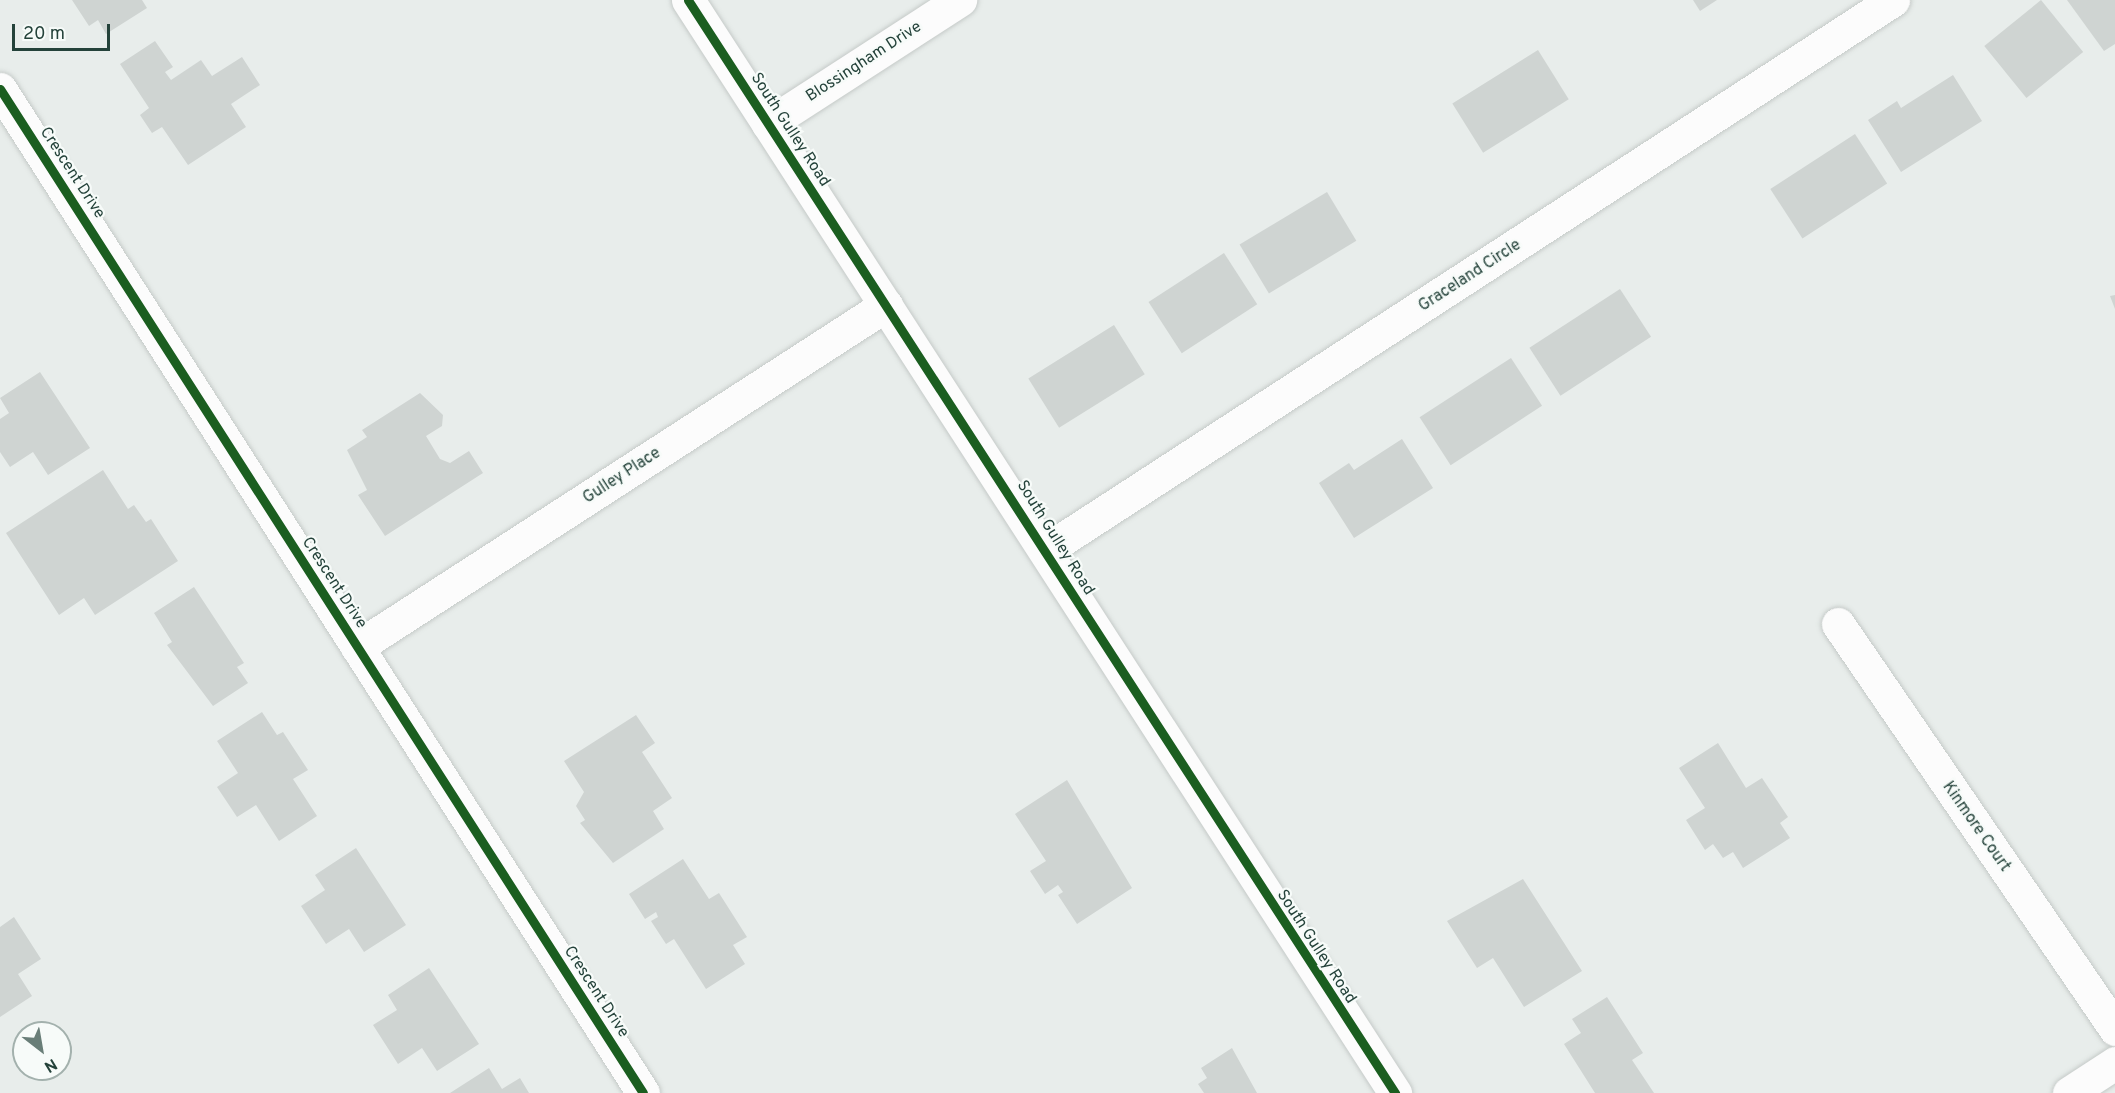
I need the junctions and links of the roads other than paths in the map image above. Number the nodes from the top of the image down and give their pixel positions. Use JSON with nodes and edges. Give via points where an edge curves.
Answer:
{"nodes":[{"id":1,"x":688,"y":0,"type":"edge"},
{"id":2,"x":960,"y":0,"type":"edge"},
{"id":3,"x":1893,"y":0,"type":"edge"},
{"id":4,"x":5,"y":106,"type":"edge"},
{"id":5,"x":768,"y":124,"type":"junction"},
{"id":6,"x":886,"y":305,"type":"junction"},
{"id":7,"x":1046,"y":550,"type":"junction"},
{"id":8,"x":1838,"y":624,"type":"dead end"},
{"id":9,"x":357,"y":646,"type":"junction"},
{"id":10,"x":2115,"y":1029,"type":"edge"},
{"id":11,"x":2115,"y":1063,"type":"edge"},
{"id":12,"x":643,"y":1093,"type":"edge"},
{"id":13,"x":1395,"y":1093,"type":"edge"},
{"id":14,"x":2069,"y":1093,"type":"edge"}],
"edges":[{"from":1,"to":5,"type":"street","name":"South Gulley Road"},
{"from":2,"to":5,"type":"street","name":"Blossingham Drive"},
{"from":3,"to":7,"type":"street","name":"Graceland Circle"},
{"from":4,"to":9,"type":"street","name":"Crescent Drive"},
{"from":5,"to":6,"type":"street","name":"South Gulley Road"},
{"from":6,"to":7,"type":"street","name":"South Gulley Road"},
{"from":6,"to":9,"type":"street","name":"Gulley Place"},
{"from":7,"to":13,"type":"street","name":"South Gulley Road"},
{"from":8,"to":10,"type":"street","name":"Kinmore Court"},
{"from":9,"to":12,"type":"street","name":"Crescent Drive"},
{"from":11,"to":14,"type":"street"}]}
